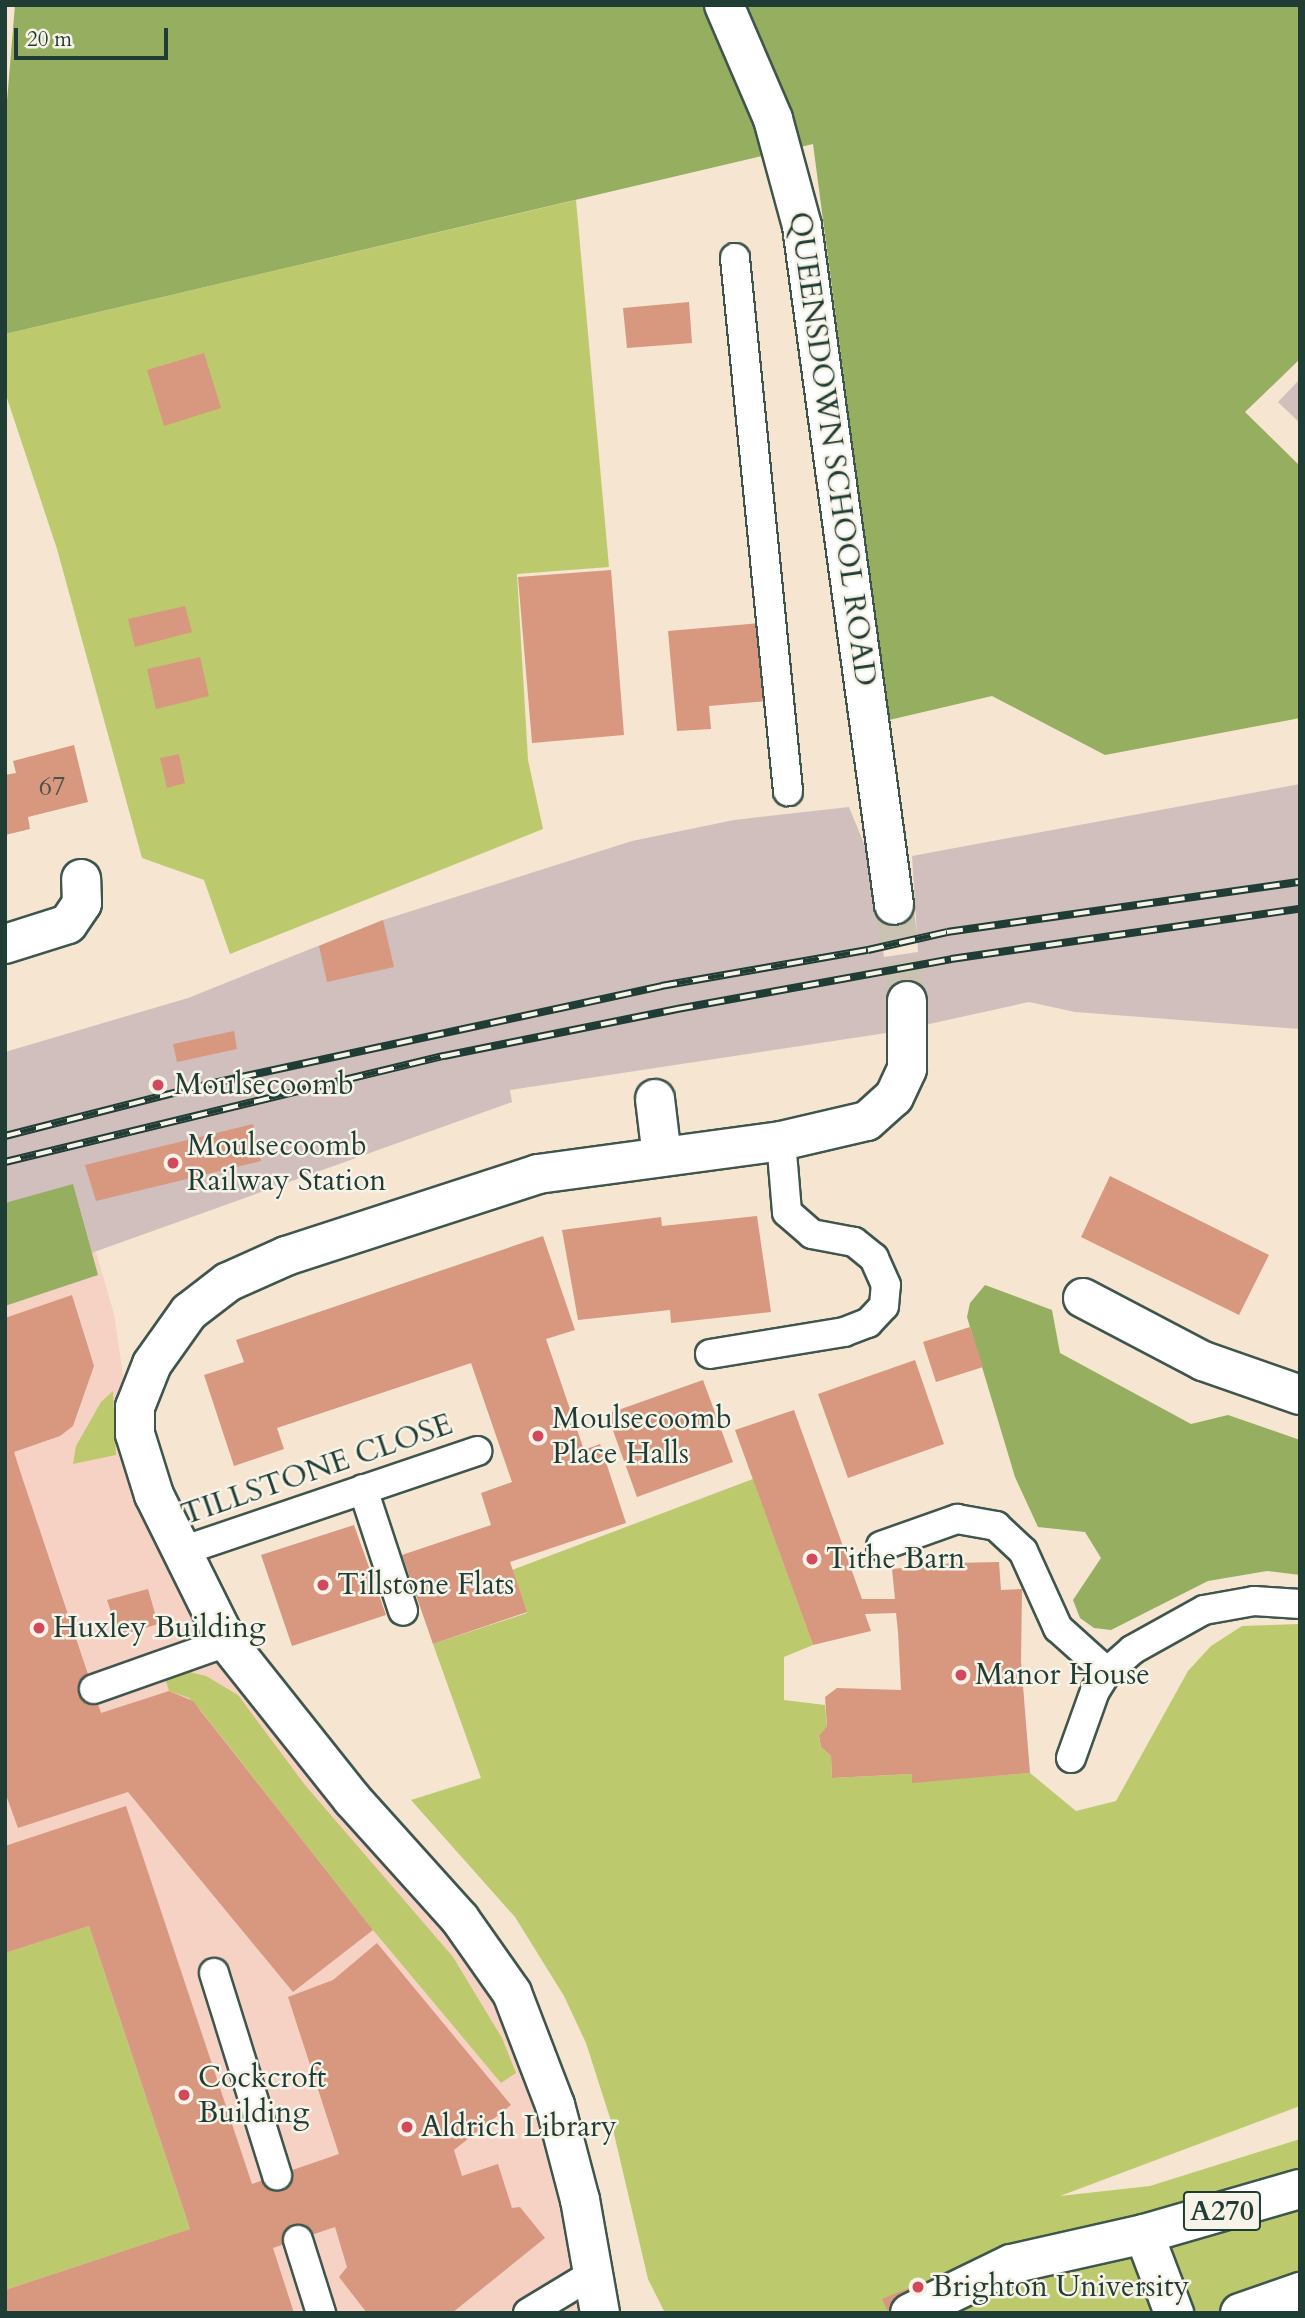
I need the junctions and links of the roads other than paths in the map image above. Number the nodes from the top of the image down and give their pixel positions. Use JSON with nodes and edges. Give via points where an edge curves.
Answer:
{"nodes":[{"id":1,"x":724,"y":5,"type":"edge"},
{"id":2,"x":735,"y":258,"type":"dead end"},
{"id":3,"x":788,"y":791,"type":"dead end"},
{"id":4,"x":81,"y":879,"type":"dead end"},
{"id":5,"x":894,"y":905,"type":"tunnel mouth"},
{"id":6,"x":5,"y":944,"type":"edge"},
{"id":7,"x":907,"y":1001,"type":"tunnel mouth"},
{"id":8,"x":655,"y":1099,"type":"dead end"},
{"id":9,"x":781,"y":1141,"type":"junction"},
{"id":10,"x":662,"y":1157,"type":"junction"},
{"id":11,"x":1083,"y":1297,"type":"dead end"},
{"id":12,"x":710,"y":1354,"type":"dead end"},
{"id":13,"x":1300,"y":1395,"type":"edge"},
{"id":14,"x":477,"y":1451,"type":"dead end"},
{"id":15,"x":363,"y":1489,"type":"junction"},
{"id":16,"x":881,"y":1546,"type":"dead end"},
{"id":17,"x":179,"y":1552,"type":"junction"},
{"id":18,"x":1300,"y":1604,"type":"edge"},
{"id":19,"x":403,"y":1611,"type":"dead end"},
{"id":20,"x":227,"y":1642,"type":"junction"},
{"id":21,"x":1107,"y":1672,"type":"junction"},
{"id":22,"x":94,"y":1689,"type":"dead end"},
{"id":23,"x":1071,"y":1758,"type":"dead end"},
{"id":24,"x":214,"y":1973,"type":"dead end"},
{"id":25,"x":277,"y":2175,"type":"dead end"},
{"id":26,"x":1300,"y":2189,"type":"edge"},
{"id":27,"x":1144,"y":2234,"type":"junction"},
{"id":28,"x":298,"y":2240,"type":"dead end"},
{"id":29,"x":591,"y":2275,"type":"junction"},
{"id":30,"x":1300,"y":2291,"type":"edge"},
{"id":31,"x":321,"y":2313,"type":"edge"},
{"id":32,"x":528,"y":2313,"type":"edge"},
{"id":33,"x":600,"y":2313,"type":"edge"},
{"id":34,"x":910,"y":2313,"type":"edge"},
{"id":35,"x":1174,"y":2313,"type":"edge"},
{"id":36,"x":1240,"y":2313,"type":"edge"}],
"edges":[{"from":1,"to":5,"type":"street","name":"QUEENSDOWN SCHOOL ROAD","via":[[773,119],[802,226]]},
{"from":2,"to":3,"type":"lane"},
{"from":4,"to":6,"type":"street","via":[[82,903],[68,924]]},
{"from":7,"to":9,"type":"street","via":[[909,1057],[894,1097],[852,1128]]},
{"from":8,"to":10,"type":"street"},
{"from":9,"to":10,"type":"street"},
{"from":9,"to":12,"type":"lane","via":[[787,1212],[813,1234],[853,1242],[874,1258],[886,1284],[884,1306],[868,1322],[844,1332]]},
{"from":10,"to":17,"type":"street","via":[[519,1180],[277,1260],[228,1282],[200,1303],[172,1331],[152,1364],[134,1420],[146,1473]]},
{"from":11,"to":13,"type":"street","via":[[1203,1361]]},
{"from":14,"to":15,"type":"lane","name":"TILLSTONE CLOSE"},
{"from":15,"to":17,"type":"lane","name":"TILLSTONE CLOSE"},
{"from":15,"to":19,"type":"lane"},
{"from":16,"to":21,"type":"lane","via":[[957,1519],[996,1526],[1023,1550],[1058,1628]]},
{"from":17,"to":20,"type":"street"},
{"from":18,"to":21,"type":"lane","via":[[1254,1601],[1204,1610],[1132,1650]]},
{"from":20,"to":22,"type":"lane"},
{"from":20,"to":29,"type":"street","via":[[352,1799],[460,1919],[512,1993],[536,2045],[555,2105],[580,2200]]},
{"from":21,"to":23,"type":"lane"},
{"from":24,"to":25,"type":"lane"},
{"from":26,"to":27,"type":"street","number":"A270"},
{"from":27,"to":34,"type":"street","number":"A270","via":[[1011,2264]]},
{"from":27,"to":35,"type":"street"},
{"from":28,"to":31,"type":"lane"},
{"from":29,"to":32,"type":"lane"},
{"from":29,"to":33,"type":"street"},
{"from":30,"to":36,"type":"street"}]}
